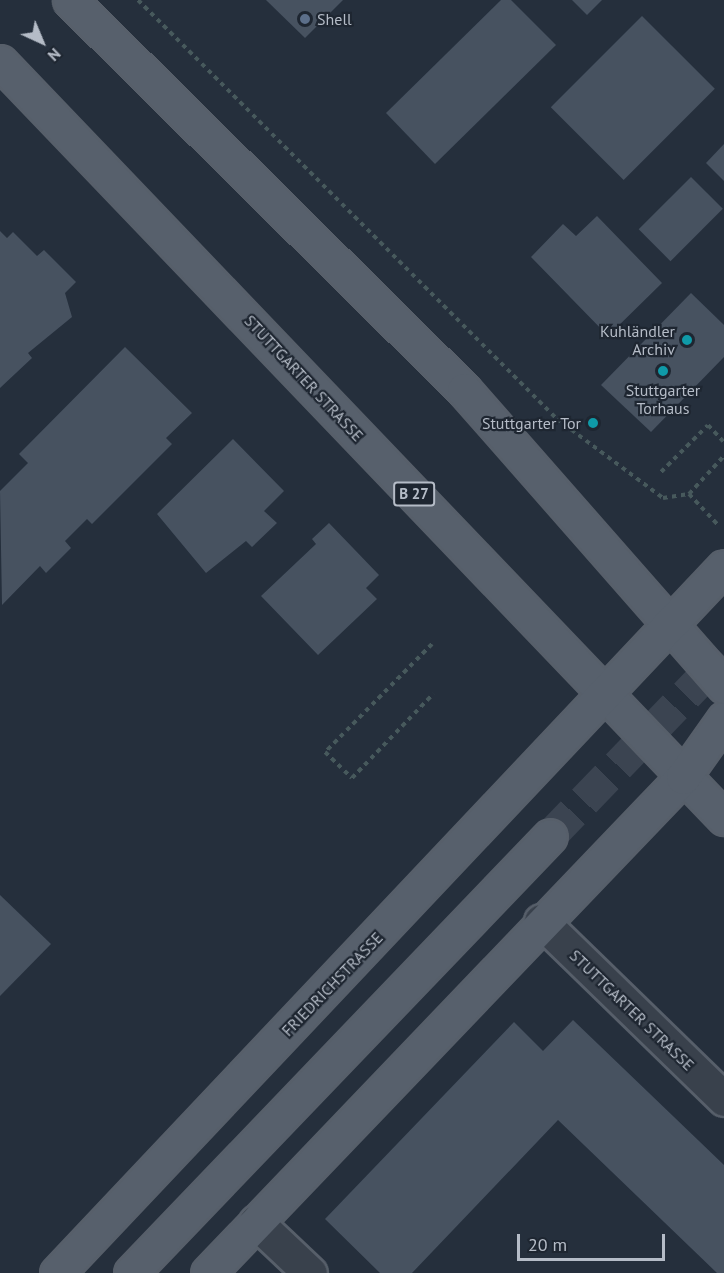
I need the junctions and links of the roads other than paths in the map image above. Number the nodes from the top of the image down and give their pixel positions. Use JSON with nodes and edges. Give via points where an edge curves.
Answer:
{"nodes":[{"id":1,"x":69,"y":0,"type":"edge"},
{"id":2,"x":0,"y":62,"type":"edge"},
{"id":3,"x":724,"y":567,"type":"edge"},
{"id":4,"x":669,"y":621,"type":"junction"},
{"id":5,"x":724,"y":686,"type":"edge"},
{"id":6,"x":606,"y":695,"type":"junction"},
{"id":7,"x":724,"y":719,"type":"edge"},
{"id":8,"x":683,"y":777,"type":"junction"},
{"id":9,"x":724,"y":818,"type":"edge"},
{"id":10,"x":550,"y":836,"type":"tunnel mouth"},
{"id":11,"x":541,"y":921,"type":"junction"},
{"id":12,"x":724,"y":1099,"type":"edge"},
{"id":13,"x":256,"y":1222,"type":"junction"},
{"id":14,"x":57,"y":1273,"type":"edge"},
{"id":15,"x":131,"y":1273,"type":"edge"},
{"id":16,"x":208,"y":1273,"type":"edge"},
{"id":17,"x":310,"y":1273,"type":"edge"}],
"edges":[{"from":1,"to":4,"type":"main road","via":[[464,390]]},
{"from":2,"to":6,"type":"main road","name":"STUTTGARTER STRASSE","number":"B 27"},
{"from":3,"to":4,"type":"main road"},
{"from":4,"to":5,"type":"main road"},
{"from":4,"to":6,"type":"main road"},
{"from":6,"to":8,"type":"main road","name":"STUTTGARTER STRASSE","number":"B 27"},
{"from":6,"to":14,"type":"main road","name":"FRIEDRICHSTRASSE"},
{"from":7,"to":8,"type":"main road"},
{"from":8,"to":9,"type":"main road","name":"STUTTGARTER STRASSE","number":"B 27"},
{"from":8,"to":11,"type":"main road"},
{"from":10,"to":15,"type":"main road"},
{"from":11,"to":12,"type":"lane","name":"STUTTGARTER STRASSE"},
{"from":11,"to":13,"type":"main road"},
{"from":13,"to":16,"type":"main road"},
{"from":13,"to":17,"type":"lane"}]}
